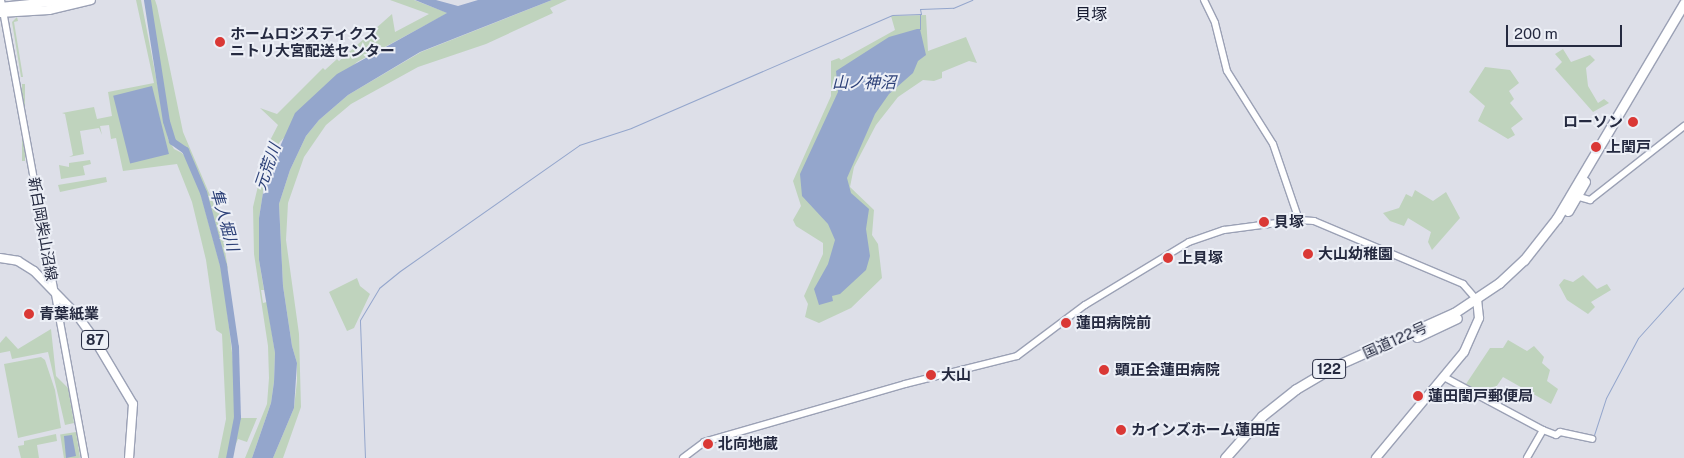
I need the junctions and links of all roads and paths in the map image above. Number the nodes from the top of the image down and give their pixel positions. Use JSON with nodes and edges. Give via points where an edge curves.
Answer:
{"nodes":[{"id":1,"x":71,"y":0,"type":"edge"},
{"id":2,"x":90,"y":0,"type":"edge"},
{"id":3,"x":1204,"y":0,"type":"edge"},
{"id":4,"x":1684,"y":3,"type":"edge"},
{"id":5,"x":2,"y":8,"type":"edge"},
{"id":6,"x":1684,"y":13,"type":"edge"},
{"id":7,"x":1684,"y":126,"type":"edge"},
{"id":8,"x":1574,"y":196,"type":"junction"},
{"id":9,"x":1299,"y":220,"type":"junction"},
{"id":10,"x":0,"y":260,"type":"edge"},
{"id":11,"x":55,"y":292,"type":"junction"},
{"id":12,"x":1477,"y":302,"type":"junction"},
{"id":13,"x":1444,"y":376,"type":"junction"},
{"id":14,"x":1543,"y":430,"type":"junction"},
{"id":15,"x":1592,"y":439,"type":"dead end"},
{"id":16,"x":85,"y":458,"type":"edge"},
{"id":17,"x":129,"y":458,"type":"edge"},
{"id":18,"x":683,"y":458,"type":"edge"},
{"id":19,"x":1225,"y":458,"type":"edge"},
{"id":20,"x":1231,"y":458,"type":"edge"},
{"id":21,"x":1376,"y":458,"type":"edge"},
{"id":22,"x":1527,"y":458,"type":"edge"}],
"edges":[{"from":1,"to":5,"type":"main road"},
{"from":2,"to":5,"type":"main road","via":[[49,10]]},
{"from":3,"to":9,"type":"street","via":[[1217,28],[1226,66],[1273,144]]},
{"from":4,"to":8,"type":"highway","number":"122"},
{"from":5,"to":11,"type":"street","name":"新白岡柴山沼線"},
{"from":6,"to":8,"type":"highway","number":"122"},
{"from":7,"to":8,"type":"street","via":[[1597,196],[1586,201]]},
{"from":8,"to":12,"type":"highway","number":"122","via":[[1529,254]]},
{"from":9,"to":12,"type":"street","via":[[1324,225],[1455,280],[1466,286]]},
{"from":9,"to":18,"type":"street","via":[[1224,230],[1195,238],[1085,305],[1017,356],[905,384],[711,440],[696,446]]},
{"from":10,"to":11,"type":"main road","number":"87","via":[[28,266]]},
{"from":11,"to":16,"type":"street","name":"新白岡柴山沼線"},
{"from":11,"to":17,"type":"main road","number":"87","via":[[93,337],[128,392],[135,412]]},
{"from":12,"to":13,"type":"main road","via":[[1479,318],[1473,334],[1464,352]]},
{"from":12,"to":19,"type":"highway","name":"国道122号","number":"122","via":[[1307,382],[1262,416]]},
{"from":12,"to":20,"type":"highway","name":"国道122号","number":"122","via":[[1453,321],[1310,386],[1266,420]]},
{"from":13,"to":14,"type":"street"},
{"from":13,"to":21,"type":"main road"},
{"from":14,"to":15,"type":"street","via":[[1556,435],[1560,432]]},
{"from":14,"to":22,"type":"street"}]}
